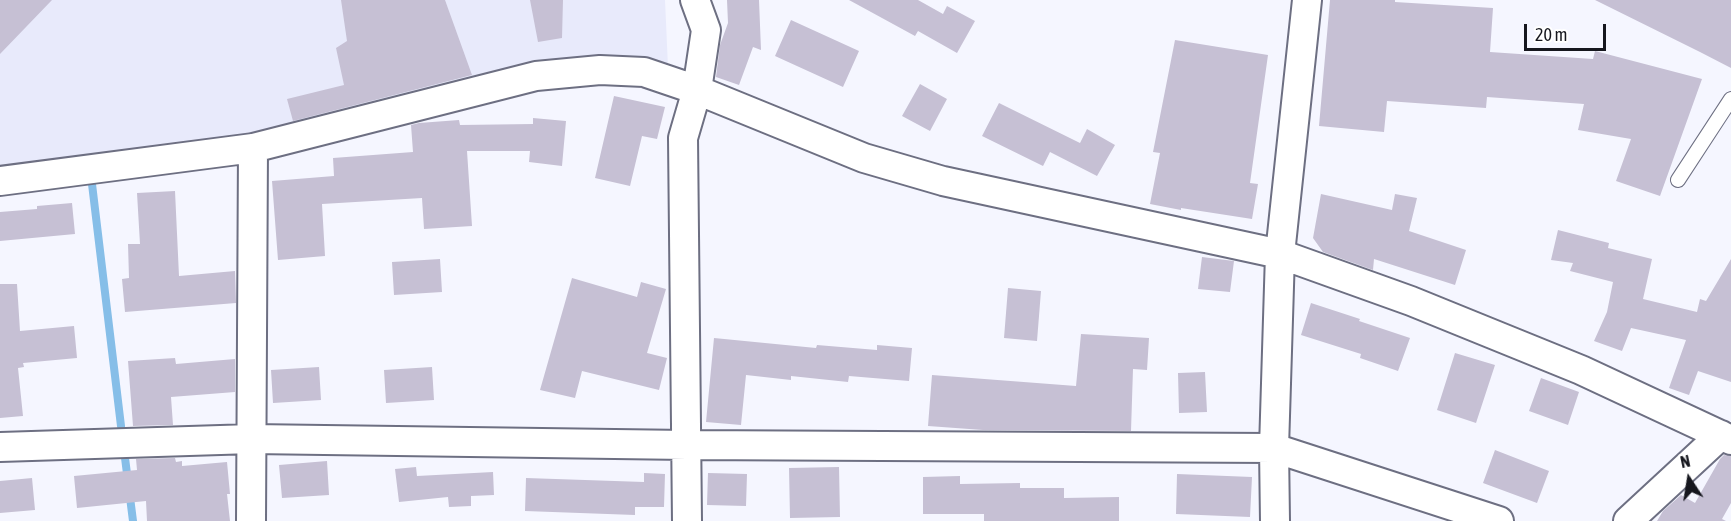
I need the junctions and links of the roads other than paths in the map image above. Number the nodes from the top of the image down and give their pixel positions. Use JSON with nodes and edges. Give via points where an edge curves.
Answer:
{"nodes":[{"id":1,"x":695,"y":0,"type":"edge"},
{"id":2,"x":1307,"y":0,"type":"edge"},
{"id":3,"x":697,"y":90,"type":"junction"},
{"id":4,"x":1731,"y":99,"type":"edge"},
{"id":5,"x":253,"y":148,"type":"junction"},
{"id":6,"x":0,"y":180,"type":"edge"},
{"id":7,"x":1678,"y":180,"type":"dead end"},
{"id":8,"x":1280,"y":254,"type":"junction"},
{"id":9,"x":1726,"y":437,"type":"edge"},
{"id":10,"x":252,"y":439,"type":"junction"},
{"id":11,"x":687,"y":445,"type":"junction"},
{"id":12,"x":0,"y":447,"type":"edge"},
{"id":13,"x":1274,"y":448,"type":"junction"},
{"id":14,"x":251,"y":521,"type":"edge"},
{"id":15,"x":687,"y":521,"type":"edge"},
{"id":16,"x":1275,"y":521,"type":"edge"},
{"id":17,"x":1499,"y":521,"type":"edge"},
{"id":18,"x":1628,"y":521,"type":"edge"}],
"edges":[{"from":1,"to":3,"type":"street","via":[[706,30]]},
{"from":2,"to":8,"type":"street"},
{"from":3,"to":5,"type":"street","via":[[644,72],[600,70],[536,76]]},
{"from":3,"to":8,"type":"street","via":[[864,158],[943,181]]},
{"from":3,"to":11,"type":"street","via":[[684,138]]},
{"from":4,"to":7,"type":"lane"},
{"from":5,"to":6,"type":"street"},
{"from":5,"to":10,"type":"street"},
{"from":8,"to":9,"type":"street","via":[[1411,301],[1581,370]]},
{"from":8,"to":13,"type":"street"},
{"from":9,"to":18,"type":"street"},
{"from":10,"to":11,"type":"street"},
{"from":10,"to":12,"type":"street"},
{"from":10,"to":14,"type":"street"},
{"from":11,"to":13,"type":"street"},
{"from":11,"to":15,"type":"street"},
{"from":13,"to":16,"type":"street"},
{"from":13,"to":17,"type":"street"}]}
